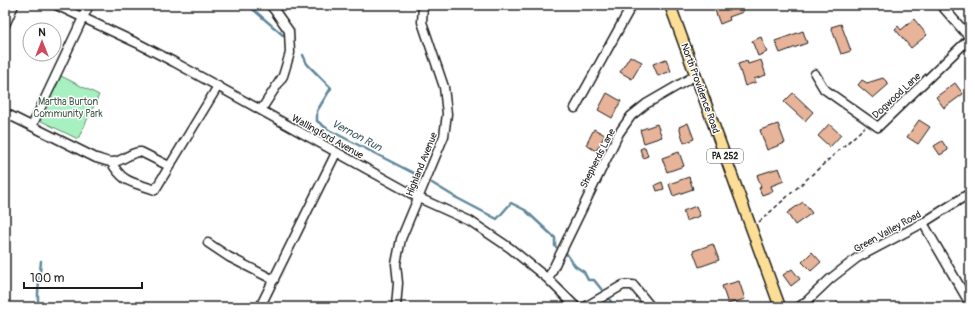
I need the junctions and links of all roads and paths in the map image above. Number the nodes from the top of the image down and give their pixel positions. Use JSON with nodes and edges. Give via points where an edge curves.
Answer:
{"nodes":[{"id":1,"x":14,"y":5,"type":"edge"},
{"id":2,"x":56,"y":5,"type":"edge"},
{"id":3,"x":89,"y":5,"type":"edge"},
{"id":4,"x":270,"y":5,"type":"edge"},
{"id":5,"x":423,"y":5,"type":"edge"},
{"id":6,"x":632,"y":5,"type":"edge"},
{"id":7,"x":670,"y":5,"type":"edge"},
{"id":8,"x":941,"y":5,"type":"edge"},
{"id":9,"x":83,"y":17,"type":"junction"},
{"id":10,"x":5,"y":25,"type":"edge"},
{"id":11,"x":970,"y":38,"type":"edge"},
{"id":12,"x":815,"y":74,"type":"dead end"},
{"id":13,"x":696,"y":75,"type":"junction"},
{"id":14,"x":218,"y":86,"type":"junction"},
{"id":15,"x":575,"y":108,"type":"dead end"},
{"id":16,"x":261,"y":110,"type":"junction"},
{"id":17,"x":5,"y":113,"type":"edge"},
{"id":18,"x":870,"y":122,"type":"junction"},
{"id":19,"x":32,"y":126,"type":"junction"},
{"id":20,"x":336,"y":152,"type":"junction"},
{"id":21,"x":111,"y":162,"type":"junction"},
{"id":22,"x":169,"y":166,"type":"junction"},
{"id":23,"x":970,"y":193,"type":"edge"},
{"id":24,"x":419,"y":198,"type":"junction"},
{"id":25,"x":923,"y":223,"type":"junction"},
{"id":26,"x":752,"y":229,"type":"junction"},
{"id":27,"x":208,"y":244,"type":"dead end"},
{"id":28,"x":548,"y":279,"type":"junction"},
{"id":29,"x":274,"y":280,"type":"junction"},
{"id":30,"x":970,"y":304,"type":"edge"},
{"id":31,"x":260,"y":307,"type":"edge"},
{"id":32,"x":396,"y":307,"type":"edge"},
{"id":33,"x":576,"y":307,"type":"edge"},
{"id":34,"x":585,"y":307,"type":"edge"},
{"id":35,"x":652,"y":307,"type":"edge"},
{"id":36,"x":780,"y":307,"type":"edge"},
{"id":37,"x":799,"y":307,"type":"edge"}],
"edges":[{"from":1,"to":10,"type":"street"},
{"from":2,"to":9,"type":"street","name":"Wallingford Avenue"},
{"from":3,"to":9,"type":"street"},
{"from":4,"to":16,"type":"street","via":[[289,31],[290,53],[283,76]]},
{"from":5,"to":24,"type":"street","name":"Highland Avenue","via":[[422,22],[444,87],[447,114],[444,136]]},
{"from":6,"to":15,"type":"street"},
{"from":7,"to":13,"type":"main road","name":"North Providence Road","number":"PA 252"},
{"from":8,"to":11,"type":"street"},
{"from":9,"to":14,"type":"street","name":"Wallingford Avenue"},
{"from":9,"to":19,"type":"street"},
{"from":11,"to":18,"type":"street","name":"Dogwood Lane","via":[[878,127]]},
{"from":12,"to":18,"type":"street","name":"Dogwood Lane","via":[[824,88]]},
{"from":13,"to":26,"type":"main road","name":"North Providence Road","number":"PA 252"},
{"from":13,"to":28,"type":"street","name":"Shepherds Lane","via":[[646,104],[631,116],[619,133]]},
{"from":14,"to":16,"type":"street","name":"Wallingford Avenue"},
{"from":14,"to":22,"type":"street"},
{"from":16,"to":20,"type":"street","name":"Wallingford Avenue"},
{"from":17,"to":19,"type":"street"},
{"from":18,"to":26,"type":"path"},
{"from":19,"to":21,"type":"street","via":[[96,158]]},
{"from":20,"to":24,"type":"street","name":"Wallingford Avenue"},
{"from":20,"to":29,"type":"street"},
{"from":21,"to":22,"type":"street","via":[[141,152]]},
{"from":21,"to":22,"type":"street","via":[[122,178],[155,190]]},
{"from":23,"to":25,"type":"street","name":"Green Valley Road"},
{"from":24,"to":28,"type":"street","name":"Wallingford Avenue","via":[[470,221],[510,248]]},
{"from":24,"to":32,"type":"street","name":"Highland Avenue","via":[[401,239],[396,264]]},
{"from":25,"to":30,"type":"street"},
{"from":25,"to":37,"type":"street","name":"Green Valley Road","via":[[857,258]]},
{"from":26,"to":36,"type":"main road","name":"North Providence Road","number":"PA 252"},
{"from":27,"to":29,"type":"street"},
{"from":28,"to":33,"type":"street","name":"Wallingford Avenue"},
{"from":29,"to":31,"type":"street"},
{"from":34,"to":35,"type":"street","via":[[623,284],[633,284]]}]}
